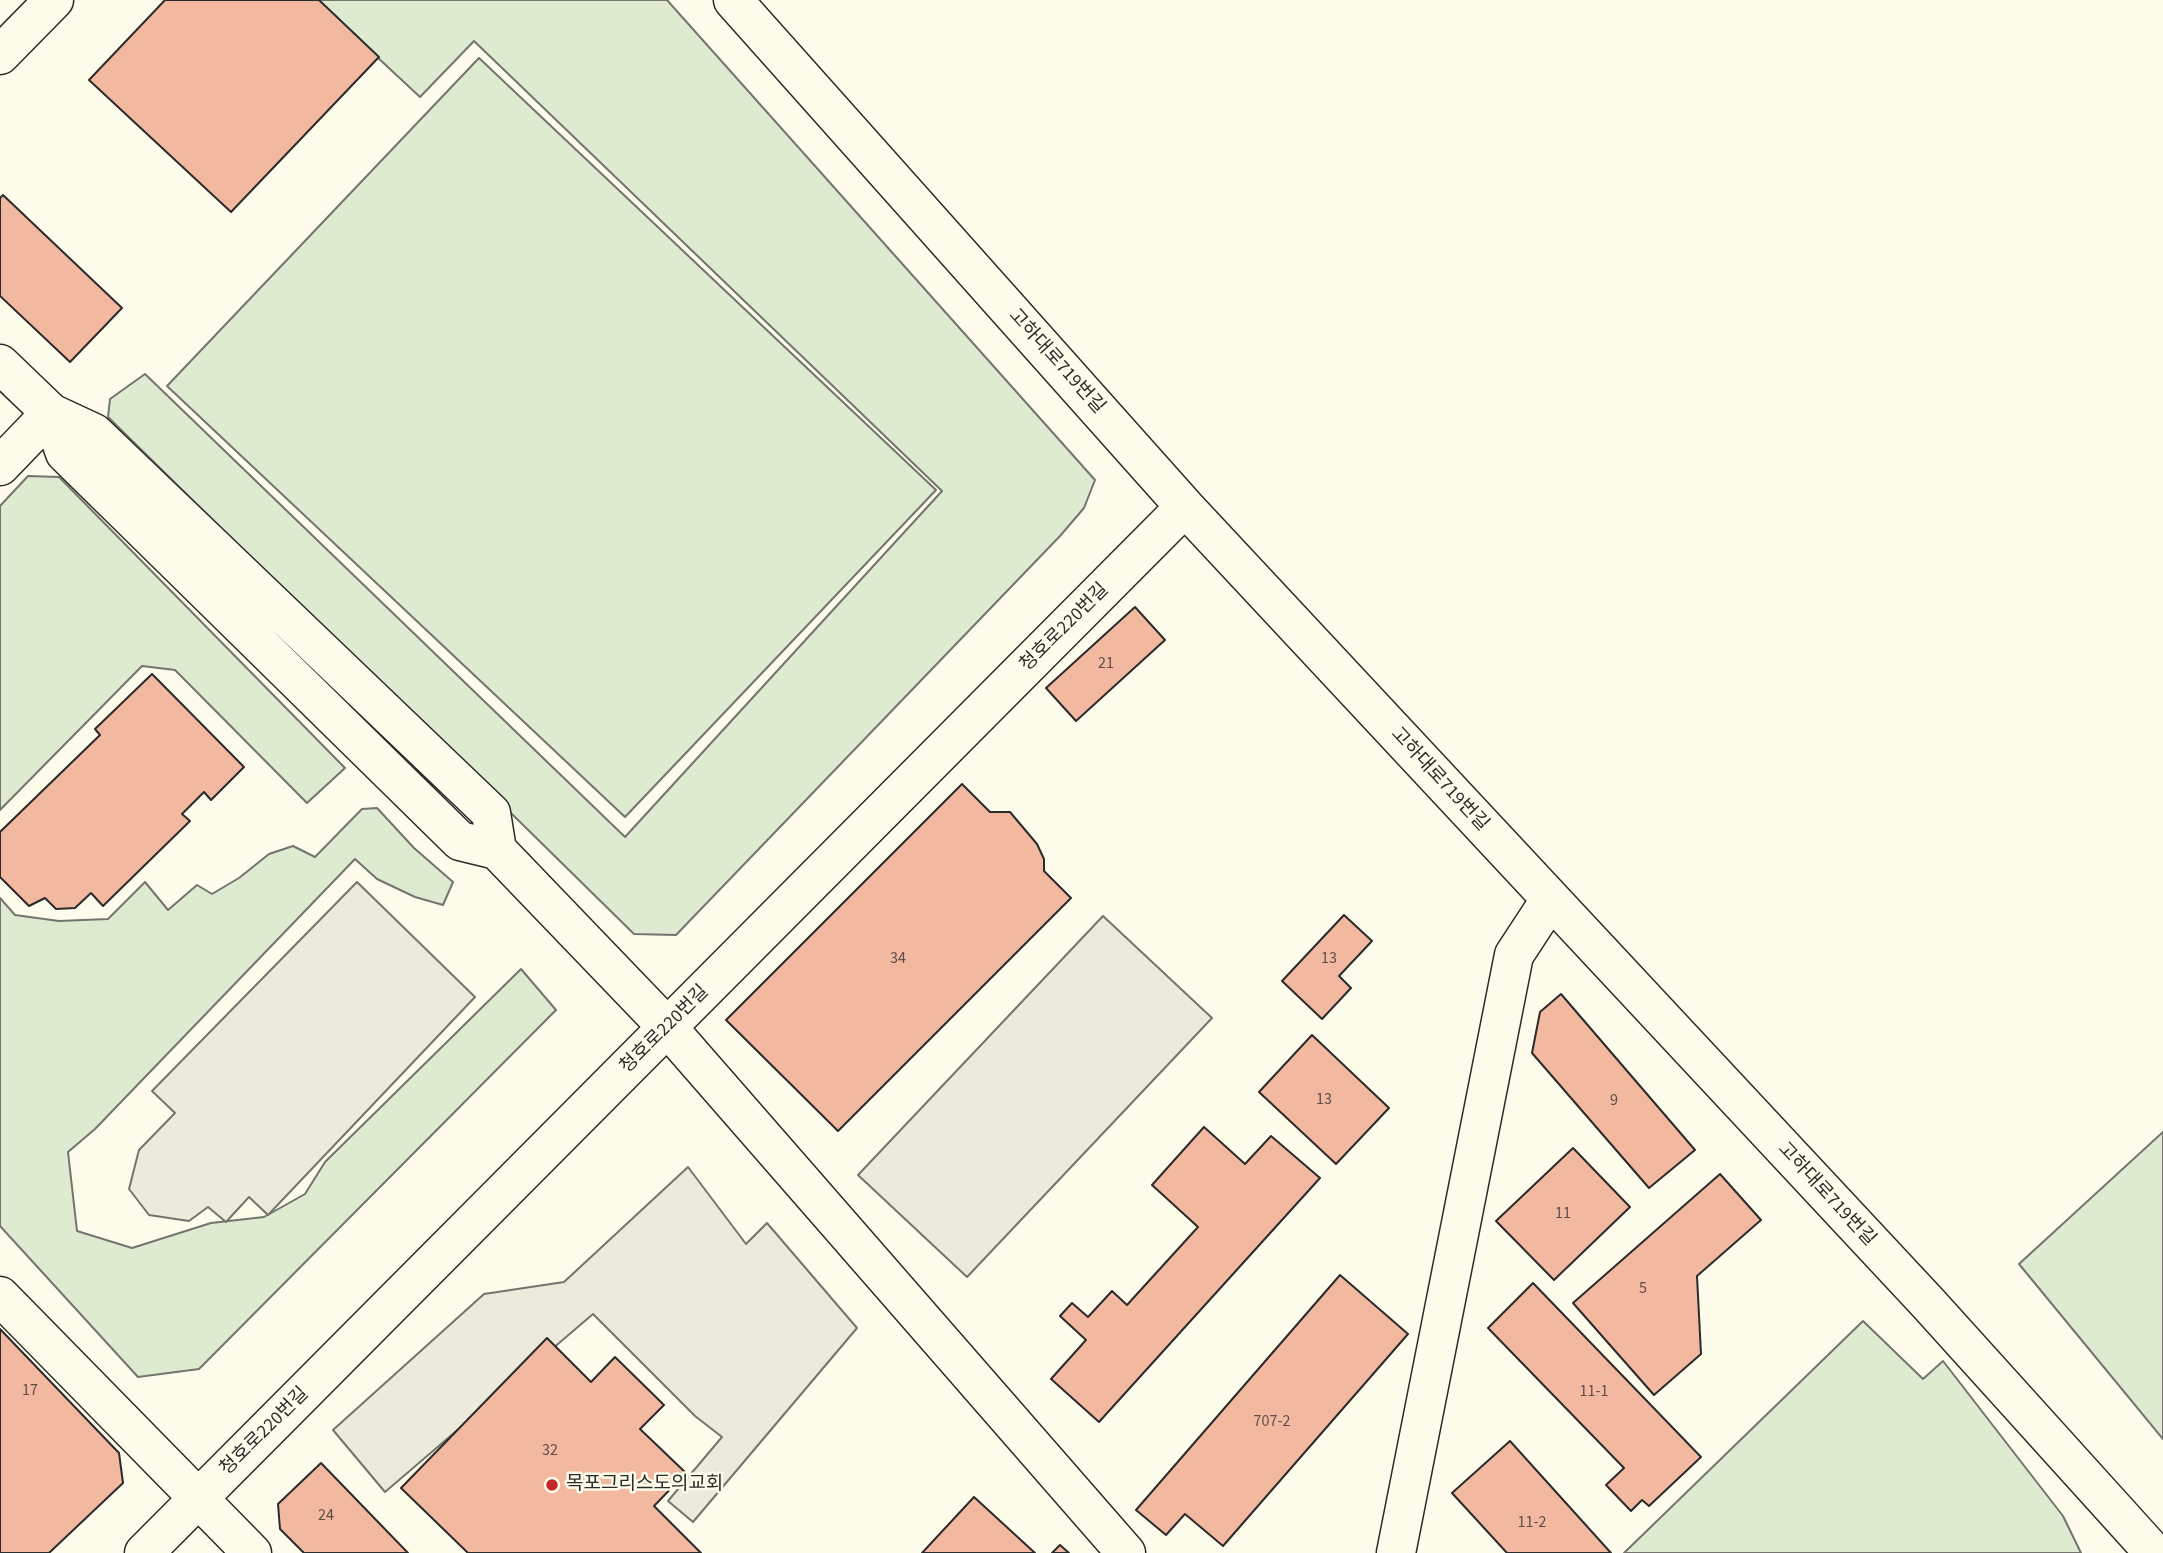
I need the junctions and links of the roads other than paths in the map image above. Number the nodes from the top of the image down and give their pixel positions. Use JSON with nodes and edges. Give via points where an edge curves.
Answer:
{"nodes":[{"id":1,"x":54,"y":0,"type":"edge"},
{"id":2,"x":733,"y":0,"type":"edge"},
{"id":3,"x":0,"y":55,"type":"edge"},
{"id":4,"x":0,"y":364,"type":"edge"},
{"id":5,"x":51,"y":413,"type":"junction"},
{"id":6,"x":0,"y":466,"type":"edge"},
{"id":7,"x":1185,"y":507,"type":"junction"},
{"id":8,"x":1550,"y":900,"type":"junction"},
{"id":9,"x":667,"y":1028,"type":"junction"},
{"id":10,"x":0,"y":1296,"type":"edge"},
{"id":11,"x":199,"y":1499,"type":"junction"},
{"id":12,"x":144,"y":1553,"type":"edge"},
{"id":13,"x":252,"y":1553,"type":"edge"},
{"id":14,"x":1125,"y":1553,"type":"edge"},
{"id":15,"x":1396,"y":1553,"type":"edge"},
{"id":16,"x":2154,"y":1553,"type":"edge"}],
"edges":[{"from":1,"to":3,"type":"street"},
{"from":2,"to":7,"type":"street","name":"고하대로719번길"},
{"from":4,"to":5,"type":"street"},
{"from":5,"to":6,"type":"street"},
{"from":5,"to":9,"type":"street","via":[[94,433],[491,813],[498,850]]},
{"from":7,"to":8,"type":"street","name":"고하대로719번길"},
{"from":7,"to":9,"type":"street","name":"청호로220번길"},
{"from":8,"to":15,"type":"street","via":[[1514,955]]},
{"from":8,"to":16,"type":"street","name":"고하대로719번길","via":[[1928,1303]]},
{"from":9,"to":11,"type":"street","name":"청호로220번길"},
{"from":9,"to":14,"type":"street"},
{"from":10,"to":11,"type":"street"},
{"from":11,"to":12,"type":"street","name":"청호로220번길"},
{"from":11,"to":13,"type":"street"}]}
